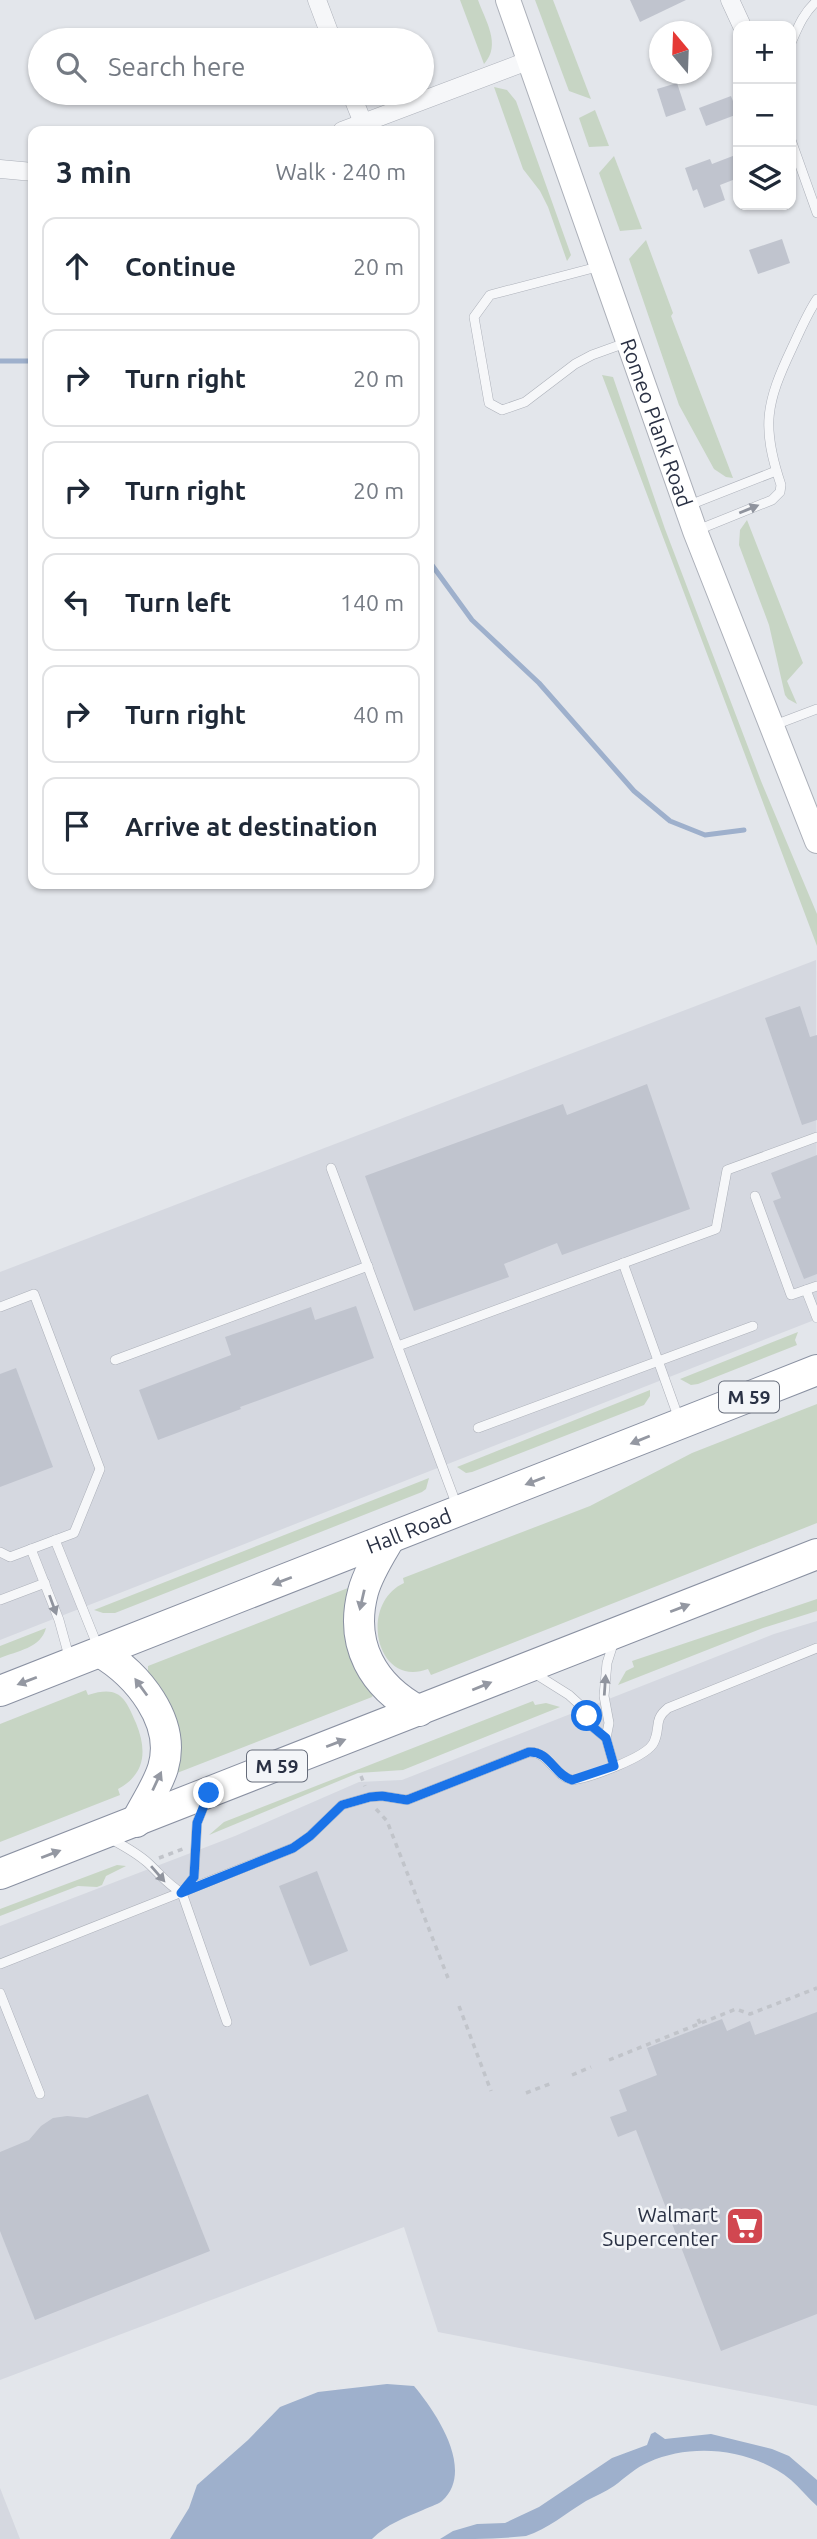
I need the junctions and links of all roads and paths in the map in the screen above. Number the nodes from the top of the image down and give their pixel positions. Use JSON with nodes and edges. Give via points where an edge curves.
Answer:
{"nodes":[{"id":1,"x":317,"y":0,"type":"edge"},
{"id":2,"x":508,"y":0,"type":"edge"},
{"id":3,"x":730,"y":0,"type":"edge"},
{"id":4,"x":817,"y":1,"type":"edge"},
{"id":5,"x":740,"y":21,"type":"edge"},
{"id":6,"x":328,"y":28,"type":"edge"},
{"id":7,"x":796,"y":32,"type":"edge"},
{"id":8,"x":530,"y":60,"type":"junction"},
{"id":9,"x":434,"y":97,"type":"edge"},
{"id":10,"x":356,"y":105,"type":"edge"},
{"id":11,"x":413,"y":105,"type":"edge"},
{"id":12,"x":363,"y":124,"type":"junction"},
{"id":13,"x":357,"y":126,"type":"edge"},
{"id":14,"x":793,"y":147,"type":"edge"},
{"id":15,"x":0,"y":169,"type":"edge"},
{"id":16,"x":28,"y":172,"type":"edge"},
{"id":17,"x":817,"y":213,"type":"edge"},
{"id":18,"x":602,"y":265,"type":"junction"},
{"id":19,"x":817,"y":299,"type":"edge"},
{"id":20,"x":629,"y":342,"type":"junction"},
{"id":21,"x":776,"y":471,"type":"junction"},
{"id":22,"x":687,"y":506,"type":"junction"},
{"id":23,"x":695,"y":531,"type":"junction"},
{"id":24,"x":817,"y":709,"type":"edge"},
{"id":25,"x":771,"y":726,"type":"junction"},
{"id":26,"x":817,"y":842,"type":"edge"},
{"id":27,"x":817,"y":1137,"type":"edge"},
{"id":28,"x":331,"y":1168,"type":"dead end"},
{"id":29,"x":755,"y":1196,"type":"dead end"},
{"id":30,"x":623,"y":1263,"type":"junction"},
{"id":31,"x":368,"y":1266,"type":"junction"},
{"id":32,"x":817,"y":1286,"type":"edge"},
{"id":33,"x":806,"y":1290,"type":"junction"},
{"id":34,"x":0,"y":1307,"type":"edge"},
{"id":35,"x":817,"y":1318,"type":"edge"},
{"id":36,"x":753,"y":1326,"type":"dead end"},
{"id":37,"x":398,"y":1346,"type":"junction"},
{"id":38,"x":115,"y":1360,"type":"dead end"},
{"id":39,"x":659,"y":1361,"type":"junction"},
{"id":40,"x":817,"y":1370,"type":"edge"},
{"id":41,"x":681,"y":1423,"type":"junction"},
{"id":42,"x":478,"y":1428,"type":"dead end"},
{"id":43,"x":459,"y":1511,"type":"junction"},
{"id":44,"x":390,"y":1538,"type":"junction"},
{"id":45,"x":55,"y":1540,"type":"junction"},
{"id":46,"x":32,"y":1549,"type":"junction"},
{"id":47,"x":0,"y":1552,"type":"edge"},
{"id":48,"x":817,"y":1554,"type":"edge"},
{"id":49,"x":45,"y":1583,"type":"junction"},
{"id":50,"x":0,"y":1600,"type":"edge"},
{"id":51,"x":616,"y":1633,"type":"junction"},
{"id":52,"x":817,"y":1648,"type":"edge"},
{"id":53,"x":100,"y":1652,"type":"junction"},
{"id":54,"x":71,"y":1664,"type":"junction"},
{"id":55,"x":525,"y":1669,"type":"junction"},
{"id":56,"x":0,"y":1691,"type":"edge"},
{"id":57,"x":419,"y":1711,"type":"junction"},
{"id":58,"x":606,"y":1738,"type":"junction"},
{"id":59,"x":614,"y":1766,"type":"junction"},
{"id":60,"x":361,"y":1776,"type":"dead end"},
{"id":61,"x":365,"y":1786,"type":"dead end"},
{"id":62,"x":209,"y":1793,"type":"junction"},
{"id":63,"x":376,"y":1809,"type":"dead end"},
{"id":64,"x":136,"y":1822,"type":"junction"},
{"id":65,"x":103,"y":1835,"type":"junction"},
{"id":66,"x":183,"y":1849,"type":"dead end"},
{"id":67,"x":157,"y":1859,"type":"dead end"},
{"id":68,"x":0,"y":1874,"type":"edge"},
{"id":69,"x":181,"y":1893,"type":"junction"},
{"id":70,"x":0,"y":1964,"type":"edge"},
{"id":71,"x":448,"y":1978,"type":"dead end"},
{"id":72,"x":817,"y":1988,"type":"edge"},
{"id":73,"x":0,"y":1993,"type":"edge"},
{"id":74,"x":459,"y":2006,"type":"dead end"},
{"id":75,"x":227,"y":2022,"type":"dead end"},
{"id":76,"x":608,"y":2060,"type":"dead end"},
{"id":77,"x":591,"y":2067,"type":"dead end"},
{"id":78,"x":572,"y":2075,"type":"dead end"},
{"id":79,"x":552,"y":2083,"type":"dead end"},
{"id":80,"x":491,"y":2091,"type":"dead end"},
{"id":81,"x":526,"y":2093,"type":"dead end"},
{"id":82,"x":40,"y":2094,"type":"dead end"}],
"edges":[{"from":1,"to":6,"type":"street"},
{"from":2,"to":8,"type":"main road","name":"Romeo Plank Road"},
{"from":3,"to":5,"type":"street"},
{"from":4,"to":7,"type":"lane"},
{"from":8,"to":9,"type":"street"},
{"from":8,"to":18,"type":"main road","name":"Romeo Plank Road"},
{"from":10,"to":12,"type":"street"},
{"from":11,"to":12,"type":"street"},
{"from":12,"to":13,"type":"street"},
{"from":14,"to":17,"type":"lane"},
{"from":15,"to":16,"type":"street"},
{"from":18,"to":20,"type":"main road","name":"Romeo Plank Road"},
{"from":18,"to":20,"type":"lane","via":[[490,295],[474,317],[489,403],[502,410],[525,402],[575,364]]},
{"from":19,"to":21,"type":"lane","via":[[771,399],[768,436]]},
{"from":20,"to":22,"type":"main road","name":"Romeo Plank Road"},
{"from":21,"to":22,"type":"lane"},
{"from":23,"to":21,"type":"lane","one_way":true,"via":[[772,500],[781,485]]},
{"from":22,"to":23,"type":"main road","name":"Romeo Plank Road"},
{"from":23,"to":25,"type":"main road","name":"Romeo Plank Road"},
{"from":24,"to":25,"type":"lane"},
{"from":25,"to":26,"type":"main road","name":"Romeo Plank Road"},
{"from":27,"to":30,"type":"lane","via":[[727,1170],[716,1228]]},
{"from":28,"to":31,"type":"lane"},
{"from":29,"to":33,"type":"lane","via":[[792,1295]]},
{"from":30,"to":37,"type":"lane"},
{"from":30,"to":39,"type":"lane"},
{"from":31,"to":37,"type":"lane"},
{"from":31,"to":38,"type":"lane"},
{"from":32,"to":33,"type":"lane"},
{"from":33,"to":35,"type":"lane"},
{"from":34,"to":45,"type":"lane","via":[[34,1294],[100,1469],[74,1533]]},
{"from":36,"to":39,"type":"lane"},
{"from":37,"to":43,"type":"lane"},
{"from":39,"to":41,"type":"lane"},
{"from":39,"to":42,"type":"lane"},
{"from":40,"to":41,"type":"highway","name":"Hall Road","number":"M 59"},
{"from":41,"to":43,"type":"highway","name":"Hall Road","number":"M 59","one_way":true},
{"from":43,"to":44,"type":"highway","name":"Hall Road","number":"M 59"},
{"from":44,"to":53,"type":"highway","name":"Hall Road","number":"M 59","one_way":true},
{"from":44,"to":57,"type":"highway","one_way":true,"via":[[363,1590],[359,1632],[381,1682]]},
{"from":45,"to":46,"type":"lane"},
{"from":45,"to":53,"type":"lane"},
{"from":46,"to":47,"type":"lane","via":[[10,1557]]},
{"from":46,"to":49,"type":"lane"},
{"from":51,"to":48,"type":"highway","number":"M 59","one_way":true},
{"from":49,"to":50,"type":"lane"},
{"from":49,"to":54,"type":"lane","one_way":true},
{"from":51,"to":55,"type":"highway","number":"M 59"},
{"from":58,"to":51,"type":"lane","one_way":true,"via":[[609,1723],[604,1682]]},
{"from":52,"to":59,"type":"lane","via":[[668,1708],[657,1720],[656,1738],[649,1751]]},
{"from":53,"to":54,"type":"highway","name":"Hall Road","number":"M 59"},
{"from":64,"to":53,"type":"highway","one_way":true,"via":[[162,1770],[164,1737],[143,1688],[120,1664]]},
{"from":54,"to":56,"type":"highway","name":"Hall Road","number":"M 59","one_way":true},
{"from":57,"to":55,"type":"highway","number":"M 59","one_way":true},
{"from":55,"to":58,"type":"lane","via":[[569,1695]]},
{"from":62,"to":57,"type":"highway","number":"M 59","one_way":true},
{"from":58,"to":59,"type":"lane"},
{"from":59,"to":69,"type":"lane","via":[[572,1780],[544,1755],[529,1752],[407,1800],[382,1796],[342,1805],[293,1848]]},
{"from":60,"to":61,"type":"path"},
{"from":62,"to":64,"type":"highway","number":"M 59"},
{"from":62,"to":69,"type":"lane","via":[[197,1823],[194,1877]]},
{"from":63,"to":71,"type":"path","via":[[387,1821]]},
{"from":64,"to":65,"type":"highway","number":"M 59"},
{"from":68,"to":65,"type":"highway","number":"M 59","one_way":true},
{"from":65,"to":69,"type":"lane","one_way":true,"via":[[131,1850]]},
{"from":66,"to":67,"type":"path"},
{"from":69,"to":70,"type":"lane"},
{"from":69,"to":75,"type":"lane"},
{"from":72,"to":76,"type":"path","via":[[750,2014],[736,2009]]},
{"from":73,"to":82,"type":"lane"},
{"from":74,"to":80,"type":"path"},
{"from":77,"to":78,"type":"path"},
{"from":79,"to":81,"type":"path"}]}
